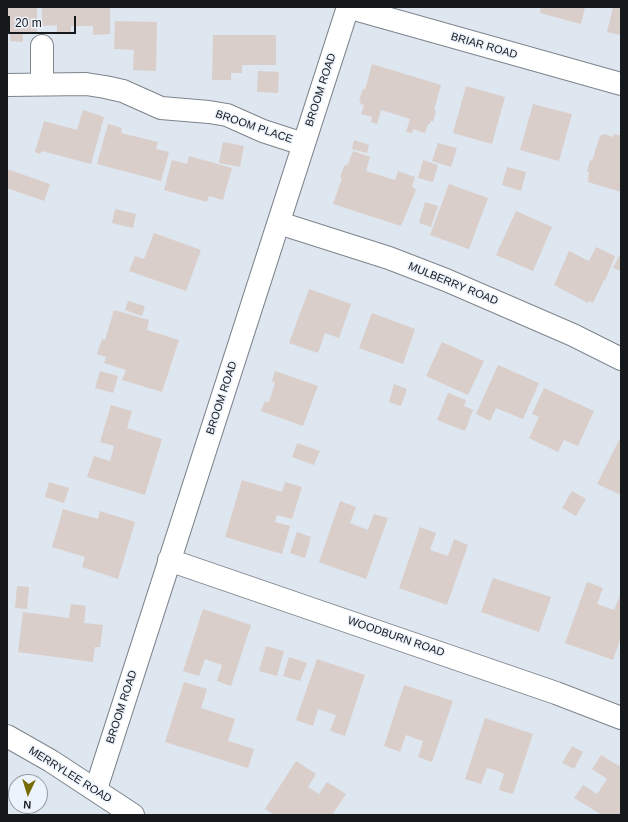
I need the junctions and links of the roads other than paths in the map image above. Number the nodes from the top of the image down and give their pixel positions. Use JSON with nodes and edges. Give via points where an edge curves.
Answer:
{"nodes":[{"id":1,"x":347,"y":7,"type":"edge"},
{"id":2,"x":42,"y":46,"type":"dead end"},
{"id":3,"x":42,"y":84,"type":"junction"},
{"id":4,"x":621,"y":84,"type":"edge"},
{"id":5,"x":7,"y":85,"type":"edge"},
{"id":6,"x":303,"y":144,"type":"junction"},
{"id":7,"x":279,"y":223,"type":"junction"},
{"id":8,"x":621,"y":359,"type":"edge"},
{"id":9,"x":168,"y":560,"type":"junction"},
{"id":10,"x":621,"y":718,"type":"edge"},
{"id":11,"x":7,"y":736,"type":"edge"},
{"id":12,"x":96,"y":789,"type":"junction"},
{"id":13,"x":133,"y":815,"type":"edge"}],
"edges":[{"from":1,"to":4,"type":"street","name":"BRIAR ROAD"},
{"from":1,"to":6,"type":"street","name":"BROOM ROAD"},
{"from":2,"to":3,"type":"street"},
{"from":3,"to":5,"type":"street","name":"BROOM PLACE"},
{"from":3,"to":6,"type":"street","name":"BROOM PLACE","via":[[86,84],[106,87],[123,91],[161,108],[227,115],[262,131]]},
{"from":6,"to":7,"type":"street","name":"BROOM ROAD"},
{"from":7,"to":8,"type":"street","name":"MULBERRY ROAD","via":[[389,258],[446,280],[574,335]]},
{"from":7,"to":9,"type":"street","name":"BROOM ROAD"},
{"from":9,"to":10,"type":"street","name":"WOODBURN ROAD","via":[[556,692]]},
{"from":9,"to":12,"type":"street","name":"BROOM ROAD"},
{"from":11,"to":12,"type":"street","name":"MERRYLEE ROAD"},
{"from":12,"to":13,"type":"street","name":"MERRYLEE ROAD"}]}
